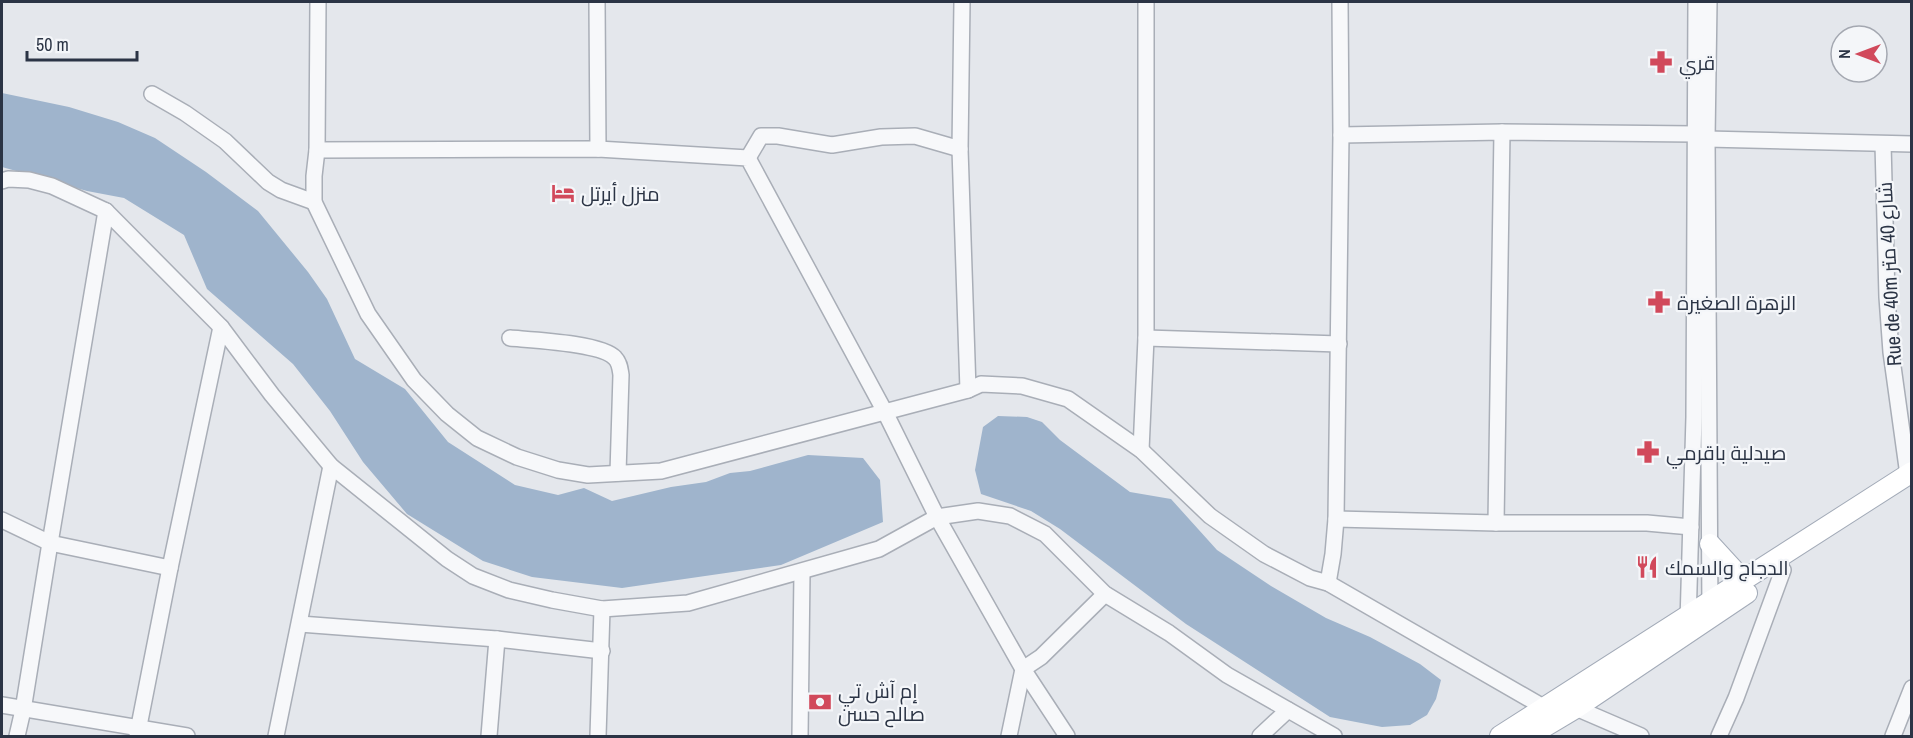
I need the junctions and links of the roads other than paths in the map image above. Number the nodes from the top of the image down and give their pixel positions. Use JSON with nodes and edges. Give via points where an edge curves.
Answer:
{"nodes":[{"id":1,"x":318,"y":2,"type":"edge"},
{"id":2,"x":597,"y":2,"type":"edge"},
{"id":3,"x":962,"y":2,"type":"edge"},
{"id":4,"x":1146,"y":2,"type":"edge"},
{"id":5,"x":1340,"y":2,"type":"edge"},
{"id":6,"x":1696,"y":2,"type":"edge"},
{"id":7,"x":1709,"y":2,"type":"edge"},
{"id":8,"x":152,"y":94,"type":"dead end"},
{"id":9,"x":1502,"y":132,"type":"junction"},
{"id":10,"x":1341,"y":135,"type":"junction"},
{"id":11,"x":1701,"y":137,"type":"junction"},
{"id":12,"x":1883,"y":144,"type":"junction"},
{"id":13,"x":1911,"y":144,"type":"edge"},
{"id":14,"x":960,"y":148,"type":"junction"},
{"id":15,"x":598,"y":149,"type":"junction"},
{"id":16,"x":317,"y":150,"type":"junction"},
{"id":17,"x":748,"y":158,"type":"junction"},
{"id":18,"x":2,"y":181,"type":"edge"},
{"id":19,"x":314,"y":202,"type":"junction"},
{"id":20,"x":106,"y":211,"type":"junction"},
{"id":21,"x":221,"y":327,"type":"junction"},
{"id":22,"x":510,"y":338,"type":"dead end"},
{"id":23,"x":1146,"y":339,"type":"junction"},
{"id":24,"x":1339,"y":344,"type":"junction"},
{"id":25,"x":968,"y":390,"type":"junction"},
{"id":26,"x":885,"y":412,"type":"junction"},
{"id":27,"x":1141,"y":450,"type":"junction"},
{"id":28,"x":331,"y":466,"type":"junction"},
{"id":29,"x":618,"y":473,"type":"junction"},
{"id":30,"x":1910,"y":478,"type":"edge"},
{"id":31,"x":937,"y":517,"type":"junction"},
{"id":32,"x":1336,"y":519,"type":"junction"},
{"id":33,"x":2,"y":520,"type":"edge"},
{"id":34,"x":1496,"y":524,"type":"junction"},
{"id":35,"x":1690,"y":527,"type":"junction"},
{"id":36,"x":50,"y":543,"type":"junction"},
{"id":37,"x":1710,"y":544,"type":"junction"},
{"id":38,"x":170,"y":568,"type":"junction"},
{"id":39,"x":1783,"y":570,"type":"junction"},
{"id":40,"x":802,"y":572,"type":"junction"},
{"id":41,"x":1743,"y":580,"type":"junction"},
{"id":42,"x":1328,"y":583,"type":"junction"},
{"id":43,"x":1105,"y":594,"type":"junction"},
{"id":44,"x":602,"y":609,"type":"junction"},
{"id":45,"x":1710,"y":610,"type":"junction"},
{"id":46,"x":1688,"y":623,"type":"junction"},
{"id":47,"x":300,"y":624,"type":"junction"},
{"id":48,"x":497,"y":639,"type":"junction"},
{"id":49,"x":602,"y":651,"type":"junction"},
{"id":50,"x":1023,"y":669,"type":"junction"},
{"id":51,"x":1911,"y":688,"type":"edge"},
{"id":52,"x":2,"y":705,"type":"edge"},
{"id":53,"x":1545,"y":708,"type":"junction"},
{"id":54,"x":1576,"y":708,"type":"junction"},
{"id":55,"x":23,"y":710,"type":"junction"},
{"id":56,"x":1288,"y":710,"type":"junction"},
{"id":57,"x":1906,"y":716,"type":"edge"},
{"id":58,"x":138,"y":732,"type":"edge"},
{"id":59,"x":17,"y":736,"type":"edge"},
{"id":60,"x":187,"y":736,"type":"edge"},
{"id":61,"x":276,"y":736,"type":"edge"},
{"id":62,"x":489,"y":736,"type":"edge"},
{"id":63,"x":598,"y":736,"type":"edge"},
{"id":64,"x":800,"y":736,"type":"edge"},
{"id":65,"x":1010,"y":736,"type":"edge"},
{"id":66,"x":1067,"y":736,"type":"edge"},
{"id":67,"x":1260,"y":736,"type":"edge"},
{"id":68,"x":1334,"y":736,"type":"edge"},
{"id":69,"x":1500,"y":736,"type":"edge"},
{"id":70,"x":1529,"y":736,"type":"edge"},
{"id":71,"x":1641,"y":736,"type":"edge"},
{"id":72,"x":1719,"y":736,"type":"edge"},
{"id":73,"x":1893,"y":736,"type":"edge"}],
"edges":[{"from":1,"to":16,"type":"street"},
{"from":2,"to":15,"type":"street"},
{"from":3,"to":14,"type":"street"},
{"from":4,"to":23,"type":"street"},
{"from":5,"to":10,"type":"street"},
{"from":6,"to":11,"type":"street"},
{"from":7,"to":11,"type":"street"},
{"from":8,"to":19,"type":"street","via":[[225,141],[268,182]]},
{"from":9,"to":10,"type":"street"},
{"from":9,"to":11,"type":"street"},
{"from":9,"to":34,"type":"street"},
{"from":10,"to":24,"type":"street"},
{"from":11,"to":12,"type":"street"},
{"from":11,"to":35,"type":"street"},
{"from":11,"to":37,"type":"street"},
{"from":12,"to":13,"type":"street"},
{"from":12,"to":30,"type":"street","name":"Rue de 40m شارع 40 متر","via":[[1891,352]]},
{"from":14,"to":17,"type":"street","via":[[915,136],[832,145],[761,136]]},
{"from":14,"to":25,"type":"street"},
{"from":15,"to":16,"type":"street"},
{"from":15,"to":17,"type":"street"},
{"from":16,"to":19,"type":"street"},
{"from":17,"to":26,"type":"street"},
{"from":18,"to":20,"type":"street","via":[[29,180],[52,186]]},
{"from":19,"to":29,"type":"street","via":[[368,314],[414,380],[447,414],[477,438],[518,457],[588,475]]},
{"from":20,"to":21,"type":"street"},
{"from":20,"to":36,"type":"street"},
{"from":21,"to":28,"type":"street"},
{"from":21,"to":38,"type":"street"},
{"from":22,"to":29,"type":"street","via":[[598,348],[615,358],[621,375]]},
{"from":23,"to":24,"type":"street"},
{"from":23,"to":27,"type":"street"},
{"from":24,"to":32,"type":"street"},
{"from":25,"to":26,"type":"street"},
{"from":25,"to":27,"type":"street","via":[[981,384],[1022,386],[1068,399]]},
{"from":26,"to":29,"type":"street","via":[[661,471]]},
{"from":26,"to":31,"type":"street"},
{"from":27,"to":42,"type":"street","via":[[1210,516],[1264,554]]},
{"from":28,"to":44,"type":"street","via":[[473,576],[509,590]]},
{"from":28,"to":47,"type":"street"},
{"from":30,"to":39,"type":"main road"},
{"from":30,"to":41,"type":"main road"},
{"from":31,"to":40,"type":"street","via":[[879,549]]},
{"from":31,"to":43,"type":"street","via":[[978,511],[1010,516],[1045,534]]},
{"from":31,"to":50,"type":"street"},
{"from":32,"to":34,"type":"street"},
{"from":32,"to":42,"type":"street"},
{"from":33,"to":36,"type":"street"},
{"from":34,"to":35,"type":"street"},
{"from":35,"to":46,"type":"street"},
{"from":36,"to":38,"type":"street"},
{"from":36,"to":55,"type":"street"},
{"from":37,"to":41,"type":"main road"},
{"from":37,"to":45,"type":"street"},
{"from":38,"to":58,"type":"street"},
{"from":39,"to":45,"type":"main road"},
{"from":39,"to":72,"type":"street"},
{"from":40,"to":44,"type":"street","via":[[688,603]]},
{"from":40,"to":64,"type":"street"},
{"from":41,"to":45,"type":"main road"},
{"from":42,"to":53,"type":"street"},
{"from":43,"to":50,"type":"street","via":[[1041,657]]},
{"from":43,"to":56,"type":"street","via":[[1227,675]]},
{"from":44,"to":49,"type":"street"},
{"from":45,"to":46,"type":"main road"},
{"from":46,"to":53,"type":"main road"},
{"from":46,"to":54,"type":"main road"},
{"from":47,"to":48,"type":"street"},
{"from":47,"to":61,"type":"street"},
{"from":48,"to":49,"type":"street"},
{"from":48,"to":62,"type":"street"},
{"from":49,"to":63,"type":"street"},
{"from":50,"to":65,"type":"street"},
{"from":50,"to":66,"type":"street"},
{"from":51,"to":57,"type":"street"},
{"from":52,"to":55,"type":"street"},
{"from":53,"to":69,"type":"main road"},
{"from":54,"to":70,"type":"main road"},
{"from":54,"to":71,"type":"street"},
{"from":55,"to":58,"type":"street"},
{"from":55,"to":59,"type":"street"},
{"from":56,"to":67,"type":"street"},
{"from":56,"to":68,"type":"street"},
{"from":57,"to":73,"type":"street"},
{"from":58,"to":60,"type":"street"}]}
